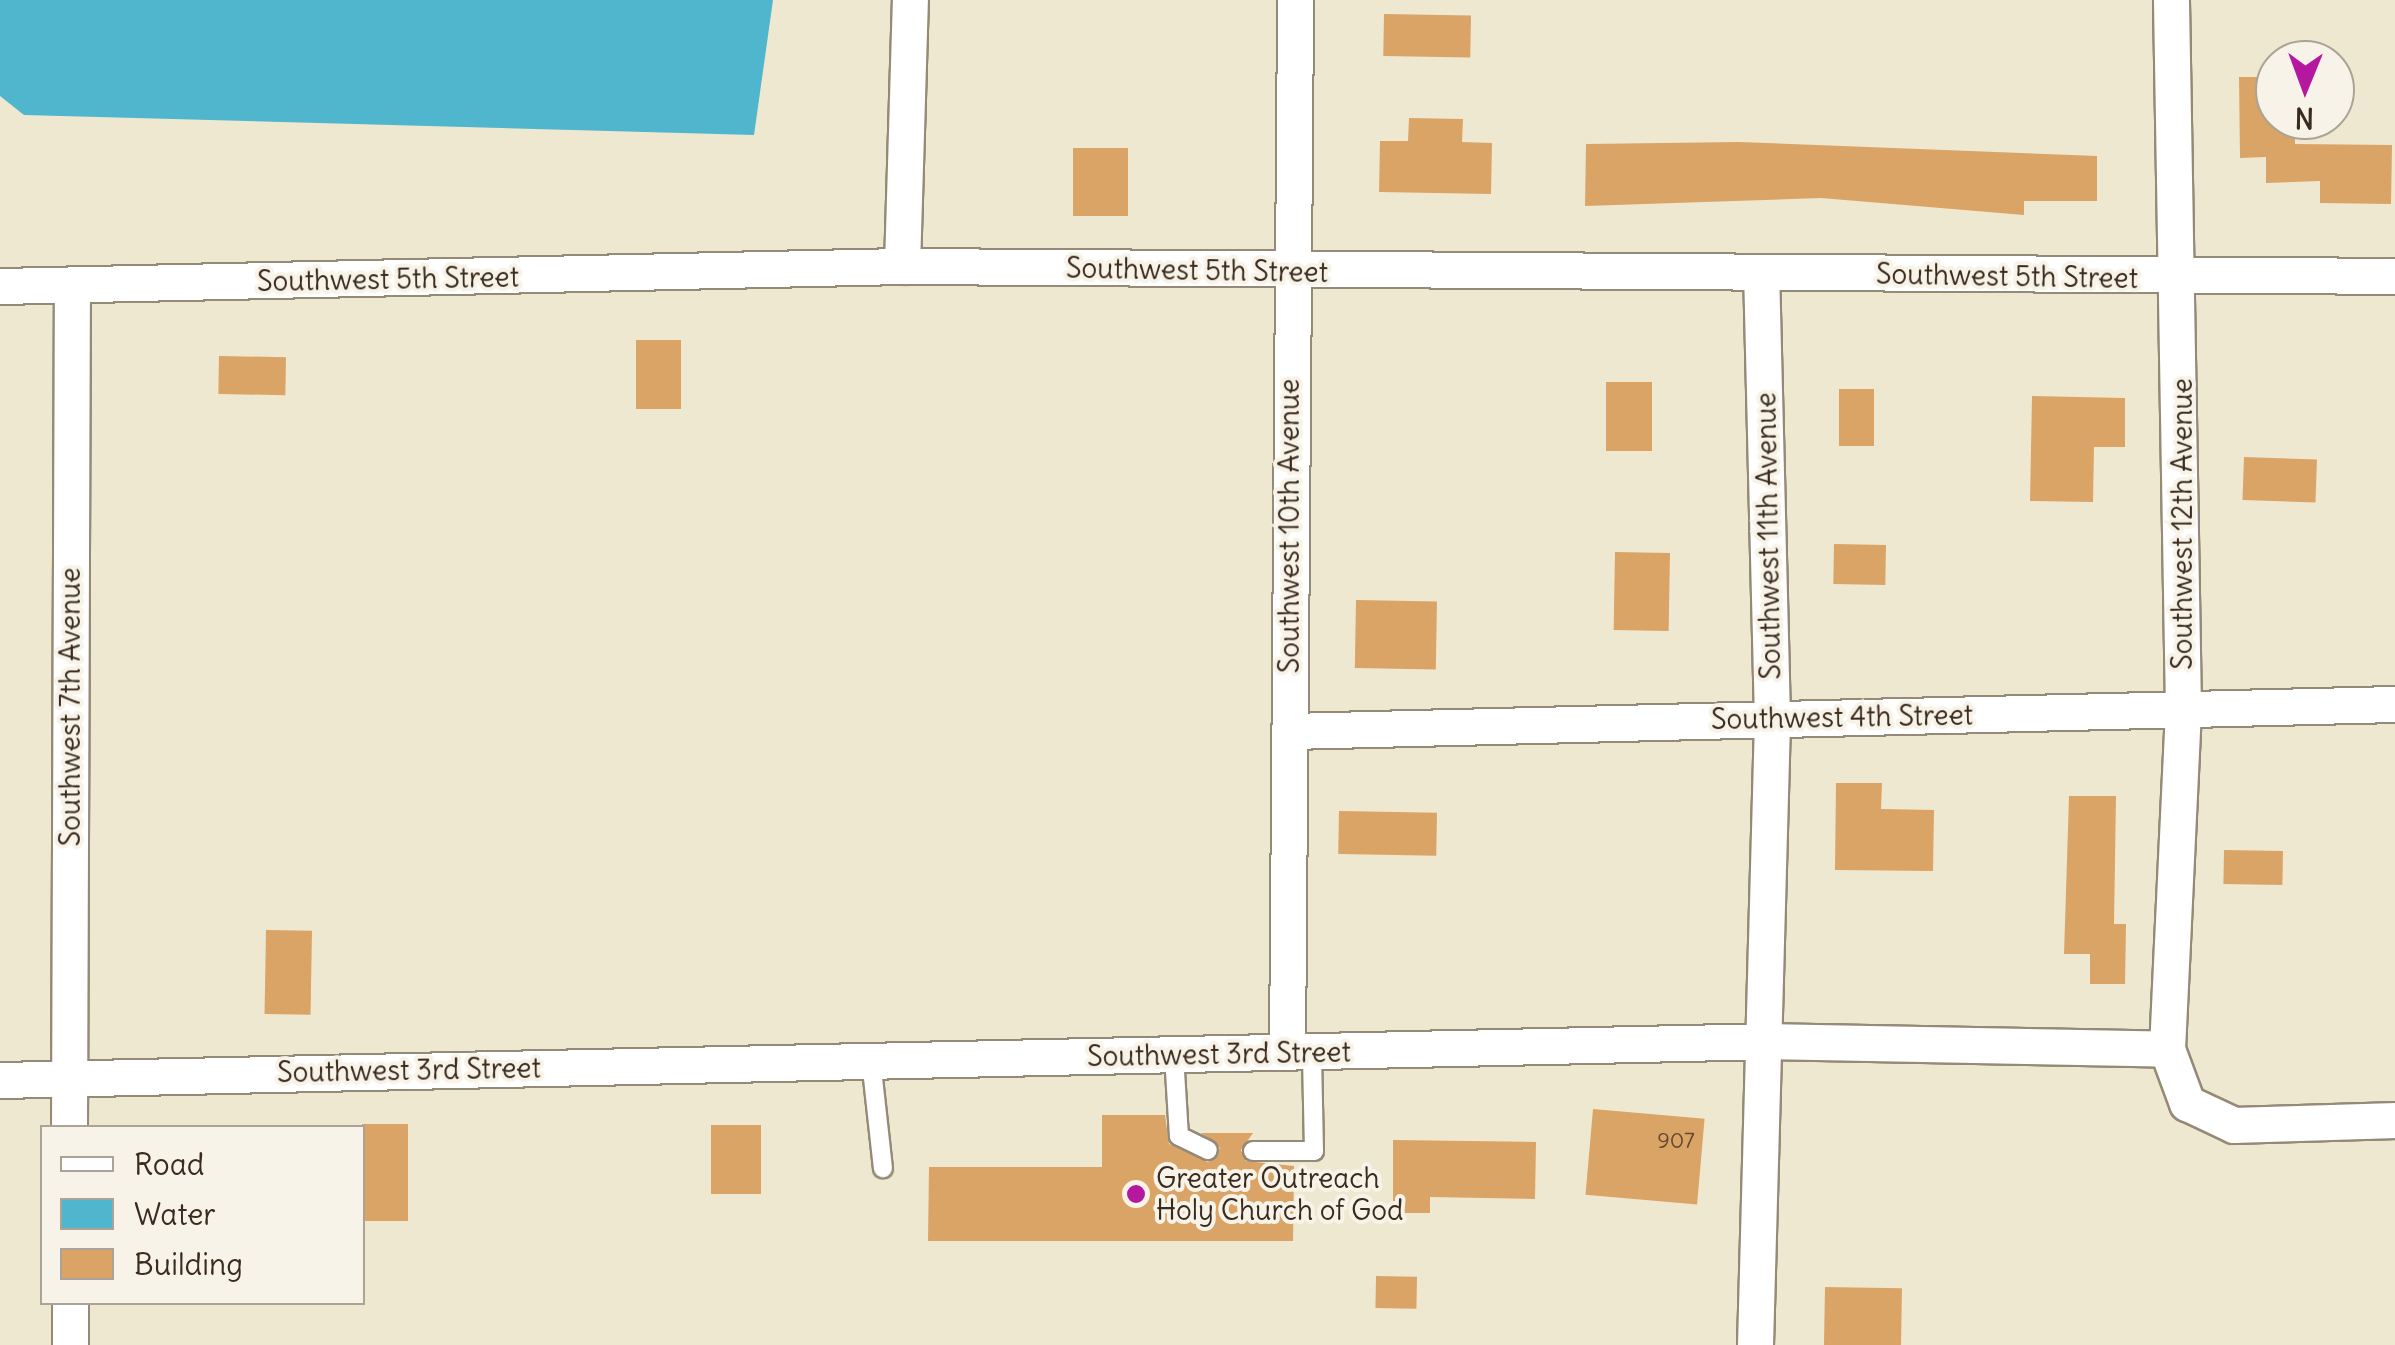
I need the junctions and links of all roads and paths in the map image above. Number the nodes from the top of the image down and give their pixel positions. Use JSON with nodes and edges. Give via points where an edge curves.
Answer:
{"nodes":[{"id":1,"x":910,"y":0,"type":"edge"},
{"id":2,"x":1295,"y":0,"type":"edge"},
{"id":3,"x":2171,"y":0,"type":"edge"},
{"id":4,"x":902,"y":266,"type":"junction"},
{"id":5,"x":1288,"y":272,"type":"junction"},
{"id":6,"x":1761,"y":272,"type":"junction"},
{"id":7,"x":2395,"y":276,"type":"edge"},
{"id":8,"x":2180,"y":280,"type":"junction"},
{"id":9,"x":0,"y":286,"type":"edge"},
{"id":10,"x":72,"y":287,"type":"junction"},
{"id":11,"x":2395,"y":704,"type":"edge"},
{"id":12,"x":2183,"y":710,"type":"junction"},
{"id":13,"x":1772,"y":719,"type":"junction"},
{"id":14,"x":1290,"y":731,"type":"junction"},
{"id":15,"x":1768,"y":1041,"type":"junction"},
{"id":16,"x":2167,"y":1049,"type":"junction"},
{"id":17,"x":1299,"y":1052,"type":"junction"},
{"id":18,"x":1174,"y":1055,"type":"junction"},
{"id":19,"x":871,"y":1060,"type":"junction"},
{"id":20,"x":69,"y":1076,"type":"junction"},
{"id":21,"x":0,"y":1080,"type":"edge"},
{"id":22,"x":2395,"y":1120,"type":"edge"},
{"id":23,"x":69,"y":1125,"type":"edge"},
{"id":24,"x":1208,"y":1150,"type":"dead end"},
{"id":25,"x":1253,"y":1151,"type":"dead end"},
{"id":26,"x":884,"y":1168,"type":"dead end"},
{"id":27,"x":70,"y":1305,"type":"edge"},
{"id":28,"x":70,"y":1345,"type":"edge"},
{"id":29,"x":1755,"y":1345,"type":"edge"}],
"edges":[{"from":1,"to":4,"type":"street"},
{"from":2,"to":5,"type":"street","name":"Southwest 10th Avenue"},
{"from":3,"to":8,"type":"street","name":"Southwest 12th Avenue"},
{"from":4,"to":5,"type":"street","name":"Southwest 5th Street"},
{"from":4,"to":10,"type":"street","name":"Southwest 5th Street"},
{"from":5,"to":6,"type":"street","name":"Southwest 5th Street"},
{"from":5,"to":14,"type":"street","name":"Southwest 10th Avenue"},
{"from":6,"to":8,"type":"street","name":"Southwest 5th Street"},
{"from":6,"to":13,"type":"street","name":"Southwest 11th Avenue"},
{"from":7,"to":8,"type":"street","name":"Southwest 5th Street"},
{"from":8,"to":12,"type":"street","name":"Southwest 12th Avenue"},
{"from":9,"to":10,"type":"street","name":"Southwest 5th Street"},
{"from":10,"to":20,"type":"street","name":"Southwest 7th Avenue"},
{"from":11,"to":12,"type":"street","name":"Southwest 4th Street"},
{"from":12,"to":13,"type":"street","name":"Southwest 4th Street"},
{"from":12,"to":16,"type":"street","name":"Southwest 12th Avenue"},
{"from":13,"to":14,"type":"street","name":"Southwest 4th Street"},
{"from":13,"to":15,"type":"street","name":"Southwest 11th Avenue"},
{"from":14,"to":17,"type":"street","name":"Southwest 10th Avenue"},
{"from":15,"to":16,"type":"street","name":"Southwest 3rd Street"},
{"from":15,"to":17,"type":"street","name":"Southwest 3rd Street"},
{"from":15,"to":29,"type":"street","name":"Southwest 11th Avenue"},
{"from":16,"to":22,"type":"street","via":[[2188,1104],[2234,1125]]},
{"from":17,"to":18,"type":"street","name":"Southwest 3rd Street"},
{"from":17,"to":25,"type":"lane","via":[[1314,1150]]},
{"from":18,"to":19,"type":"street","name":"Southwest 3rd Street"},
{"from":18,"to":24,"type":"lane","via":[[1179,1136]]},
{"from":19,"to":20,"type":"street","name":"Southwest 3rd Street"},
{"from":19,"to":26,"type":"lane"},
{"from":20,"to":21,"type":"street","name":"Southwest 3rd Street"},
{"from":20,"to":23,"type":"street","name":"Southwest 7th Avenue"},
{"from":27,"to":28,"type":"street"}]}
